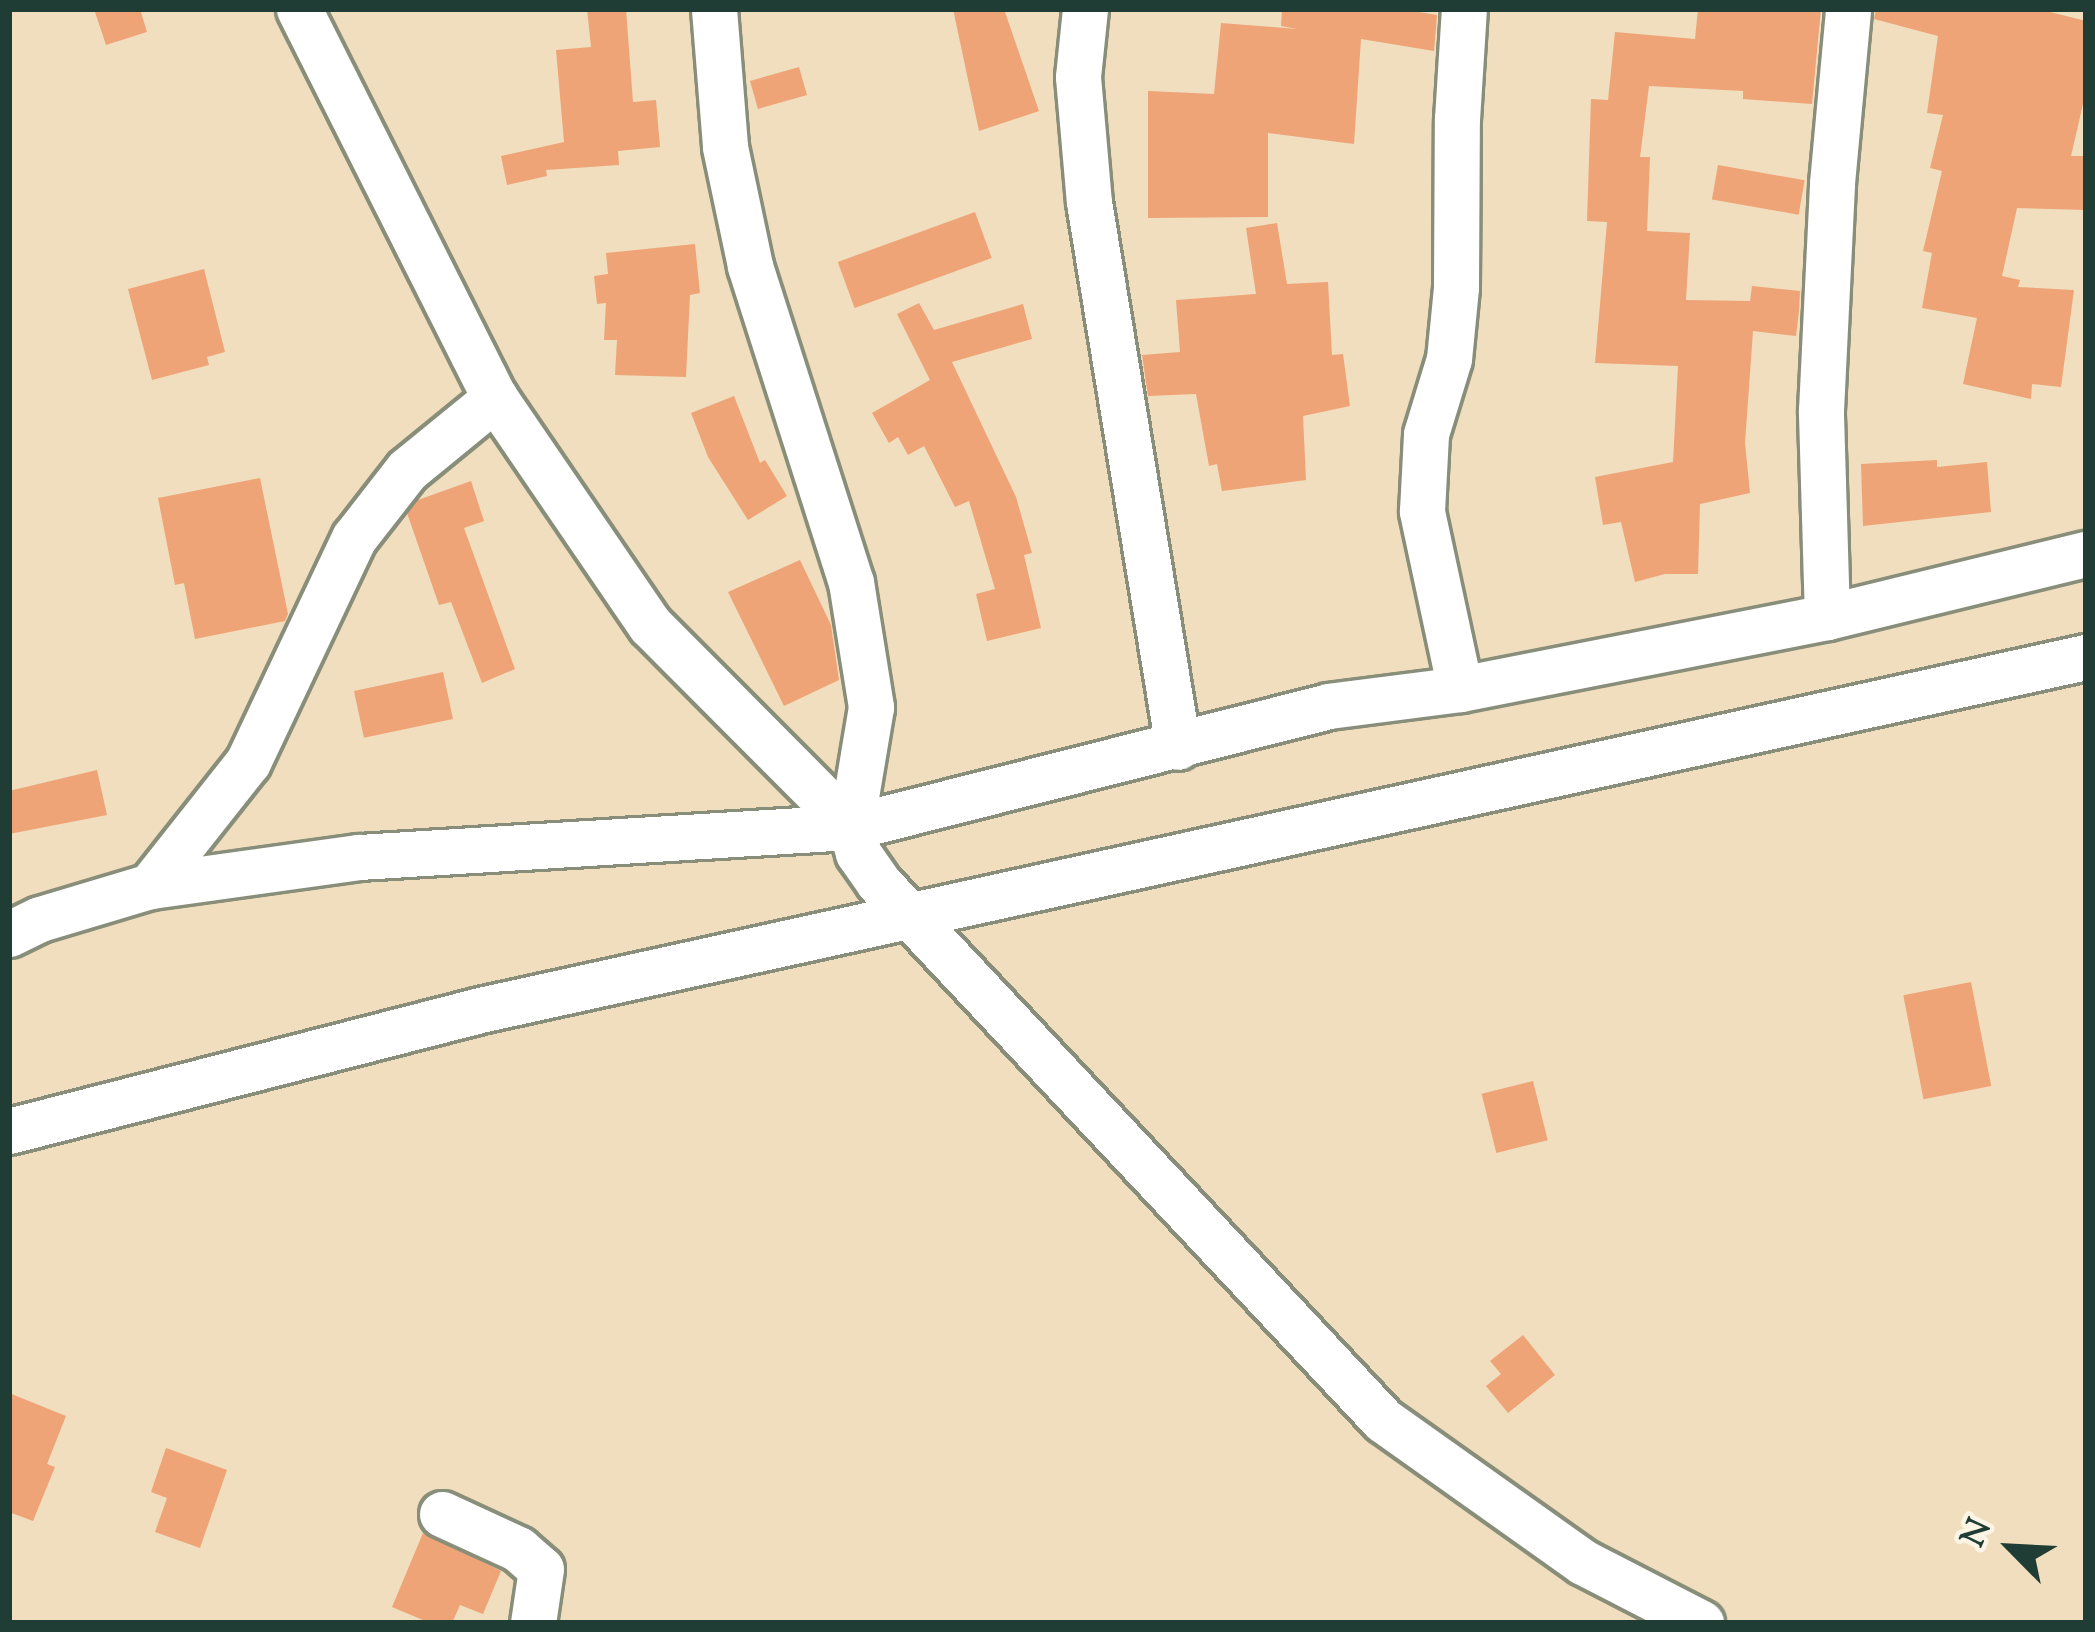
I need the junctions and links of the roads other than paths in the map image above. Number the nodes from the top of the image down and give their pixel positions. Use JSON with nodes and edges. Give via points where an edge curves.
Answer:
{"nodes":[{"id":1,"x":299,"y":9,"type":"edge"},
{"id":2,"x":714,"y":9,"type":"edge"},
{"id":3,"x":1085,"y":9,"type":"edge"},
{"id":4,"x":1464,"y":9,"type":"edge"},
{"id":5,"x":1848,"y":9,"type":"edge"},
{"id":6,"x":495,"y":398,"type":"junction"},
{"id":7,"x":2086,"y":554,"type":"edge"},
{"id":8,"x":1827,"y":617,"type":"junction"},
{"id":9,"x":2086,"y":657,"type":"edge"},
{"id":10,"x":1460,"y":689,"type":"junction"},
{"id":11,"x":1178,"y":747,"type":"junction"},
{"id":12,"x":850,"y":827,"type":"junction"},
{"id":13,"x":150,"y":886,"type":"junction"},
{"id":14,"x":912,"y":914,"type":"junction"},
{"id":15,"x":9,"y":934,"type":"edge"},
{"id":16,"x":9,"y":1131,"type":"edge"},
{"id":17,"x":442,"y":1514,"type":"dead end"},
{"id":18,"x":533,"y":1623,"type":"edge"},
{"id":19,"x":1700,"y":1623,"type":"edge"}],
"edges":[{"from":1,"to":6,"type":"street"},
{"from":2,"to":12,"type":"street","via":[[725,147],[750,266],[850,582],[871,707]]},
{"from":3,"to":11,"type":"street","via":[[1078,77],[1089,202]]},
{"from":4,"to":10,"type":"street","via":[[1456,287],[1449,359],[1426,434],[1422,511]]},
{"from":5,"to":8,"type":"street","via":[[1821,410]]},
{"from":6,"to":12,"type":"street","via":[[650,625]]},
{"from":6,"to":13,"type":"street","via":[[407,470],[354,538],[248,762]]},
{"from":7,"to":8,"type":"street"},
{"from":8,"to":10,"type":"street"},
{"from":9,"to":14,"type":"street"},
{"from":10,"to":11,"type":"street","via":[[1328,706]]},
{"from":11,"to":12,"type":"street"},
{"from":12,"to":13,"type":"street","via":[[359,856]]},
{"from":12,"to":14,"type":"street","via":[[878,882]]},
{"from":13,"to":15,"type":"street"},
{"from":14,"to":16,"type":"street","via":[[480,1010]]},
{"from":14,"to":19,"type":"street","via":[[1383,1420],[1583,1562]]},
{"from":17,"to":18,"type":"street","via":[[518,1549],[541,1569]]}]}
